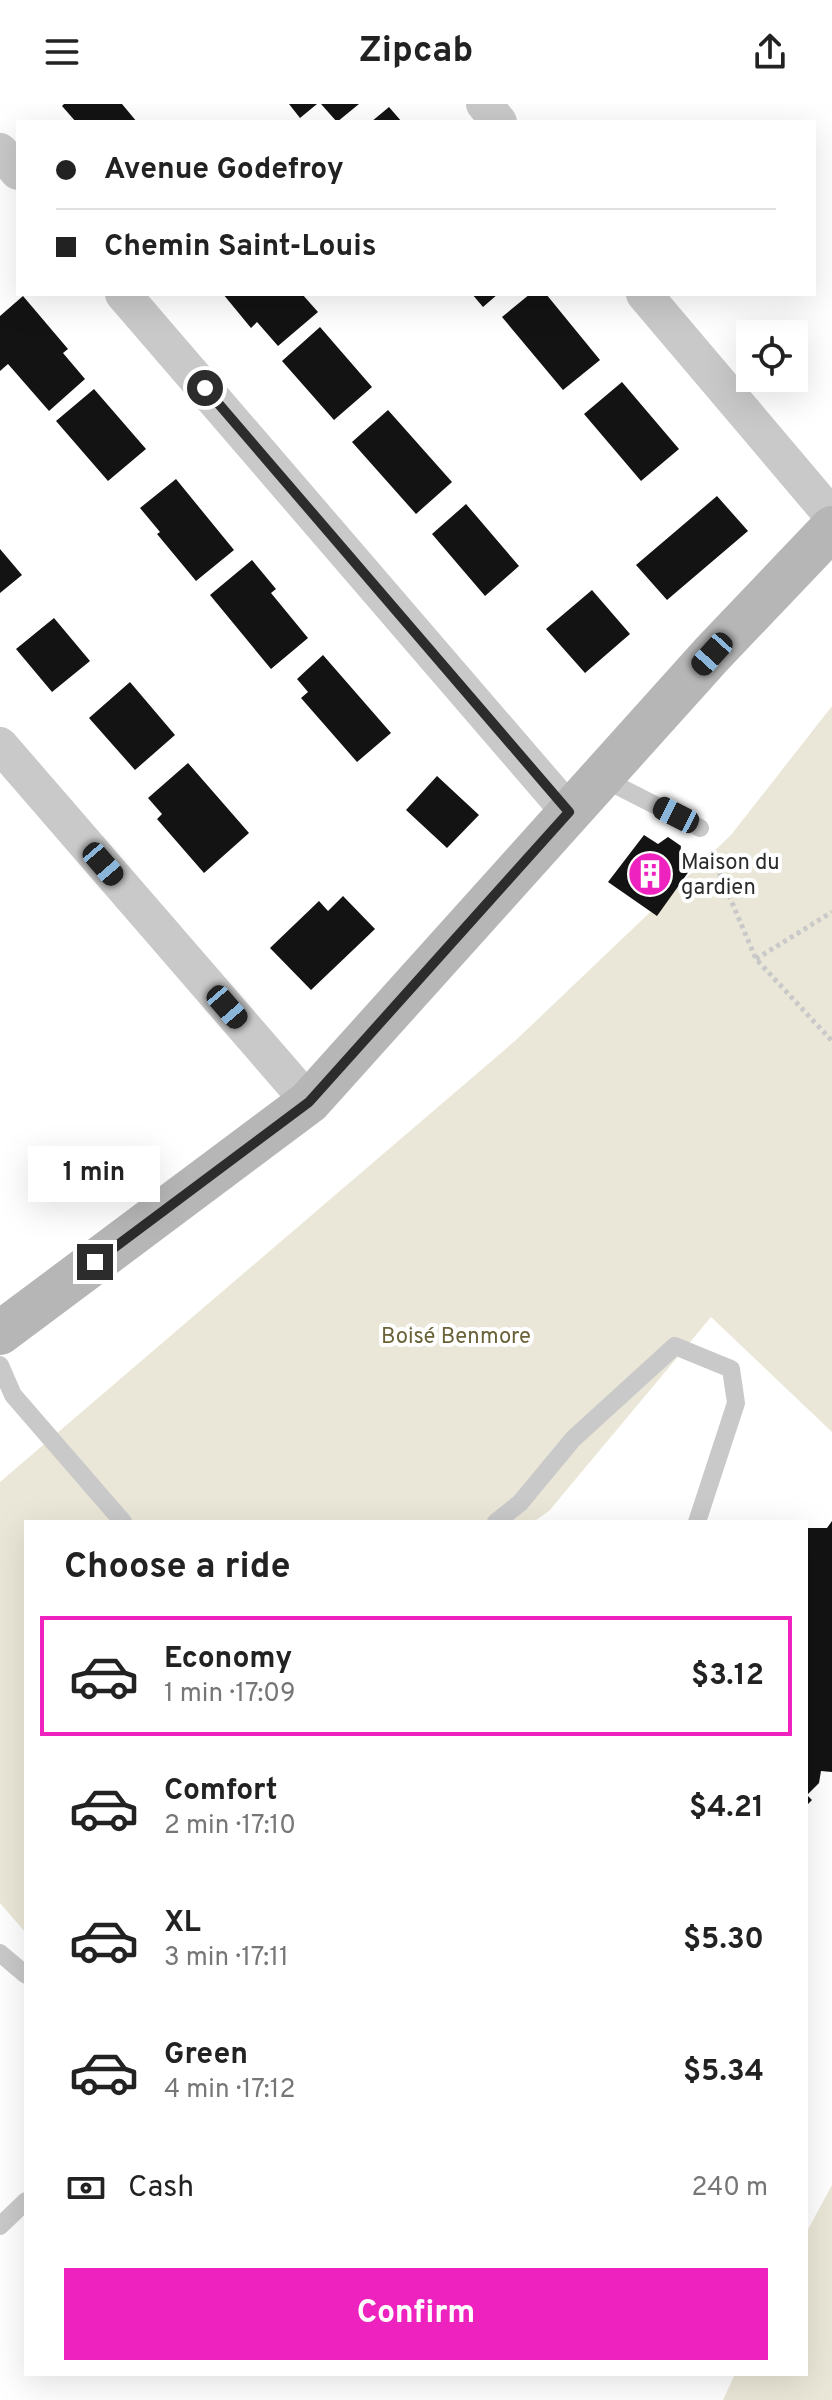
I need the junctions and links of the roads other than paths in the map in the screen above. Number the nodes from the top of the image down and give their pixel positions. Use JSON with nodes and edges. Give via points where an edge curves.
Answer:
{"nodes":[{"id":1,"x":484,"y":104,"type":"edge"},
{"id":2,"x":497,"y":120,"type":"edge"},
{"id":3,"x":0,"y":151,"type":"edge"},
{"id":4,"x":16,"y":170,"type":"edge"},
{"id":5,"x":125,"y":296,"type":"edge"},
{"id":6,"x":646,"y":296,"type":"edge"},
{"id":7,"x":832,"y":516,"type":"edge"},
{"id":8,"x":832,"y":528,"type":"edge"},
{"id":9,"x":0,"y":745,"type":"edge"},
{"id":10,"x":602,"y":778,"type":"junction"},
{"id":11,"x":569,"y":812,"type":"junction"},
{"id":12,"x":700,"y":828,"type":"road end"},
{"id":13,"x":309,"y":1102,"type":"junction"},
{"id":14,"x":0,"y":1333,"type":"edge"},
{"id":15,"x":0,"y":1365,"type":"edge"},
{"id":16,"x":121,"y":1520,"type":"edge"},
{"id":17,"x":499,"y":1520,"type":"edge"},
{"id":18,"x":698,"y":1520,"type":"edge"},
{"id":19,"x":0,"y":1953,"type":"edge"},
{"id":20,"x":24,"y":1973,"type":"edge"},
{"id":21,"x":24,"y":2203,"type":"edge"},
{"id":22,"x":0,"y":2226,"type":"edge"}],
"edges":[{"from":1,"to":2,"type":"street"},
{"from":3,"to":4,"type":"street"},
{"from":5,"to":11,"type":"street"},
{"from":6,"to":7,"type":"street"},
{"from":8,"to":10,"type":"street"},
{"from":9,"to":13,"type":"street"},
{"from":10,"to":11,"type":"street"},
{"from":10,"to":12,"type":"lane"},
{"from":11,"to":13,"type":"street"},
{"from":13,"to":14,"type":"street"},
{"from":15,"to":16,"type":"lane","via":[[13,1395]]},
{"from":17,"to":18,"type":"lane","via":[[520,1503],[573,1439],[675,1346],[731,1369],[736,1403]]},
{"from":19,"to":20,"type":"lane"},
{"from":21,"to":22,"type":"lane"}]}
